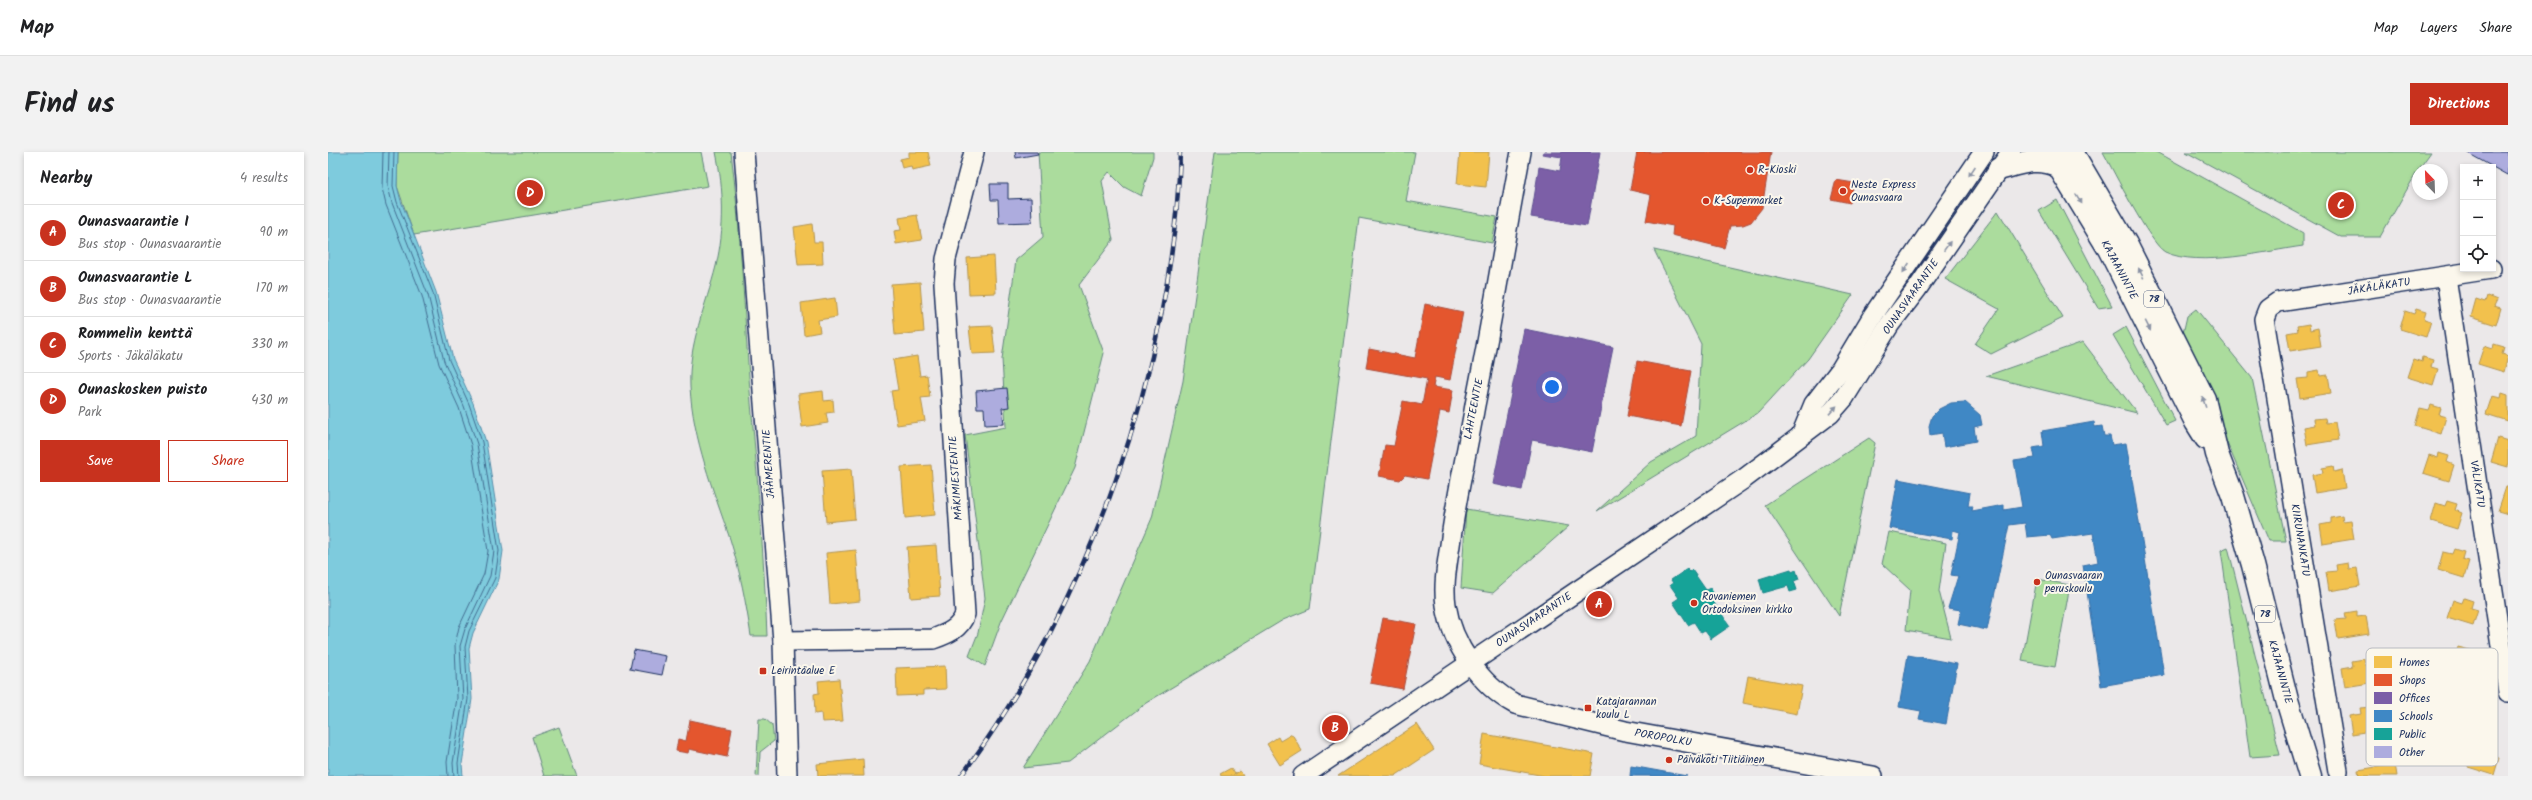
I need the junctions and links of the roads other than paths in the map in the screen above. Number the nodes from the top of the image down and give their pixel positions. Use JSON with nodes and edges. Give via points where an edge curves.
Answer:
{"nodes":[{"id":1,"x":744,"y":152,"type":"edge"},
{"id":2,"x":974,"y":152,"type":"edge"},
{"id":3,"x":1521,"y":152,"type":"edge"},
{"id":4,"x":1984,"y":152,"type":"edge"},
{"id":5,"x":2060,"y":157,"type":"edge"},
{"id":6,"x":2005,"y":160,"type":"edge"},
{"id":7,"x":2508,"y":266,"type":"edge"},
{"id":8,"x":2496,"y":268,"type":"edge"},
{"id":9,"x":2475,"y":272,"type":"edge"},
{"id":10,"x":2446,"y":277,"type":"junction"},
{"id":11,"x":2268,"y":309,"type":"joint"},
{"id":12,"x":1802,"y":433,"type":"junction"},
{"id":13,"x":783,"y":642,"type":"junction"},
{"id":14,"x":1471,"y":662,"type":"junction"},
{"id":15,"x":2508,"y":692,"type":"edge"},
{"id":16,"x":2338,"y":771,"type":"dead end"},
{"id":17,"x":787,"y":776,"type":"edge"},
{"id":18,"x":1304,"y":776,"type":"edge"},
{"id":19,"x":1873,"y":776,"type":"edge"},
{"id":20,"x":2310,"y":776,"type":"edge"}],
"edges":[{"from":1,"to":13,"type":"street","name":"JÄÄMERENTIE"},
{"from":2,"to":13,"type":"street","name":"MÄKIMIESTENTIE","via":[[946,259],[944,283],[965,614],[962,622],[949,634],[933,639]]},
{"from":3,"to":14,"type":"street","name":"LÄHTEENTIE","via":[[1458,486],[1444,590],[1455,638]]},
{"from":4,"to":12,"type":"street","name":"OUNASVAARANTIE","one_way":true,"via":[[1874,314],[1841,370],[1814,404]]},
{"from":5,"to":6,"type":"main road","via":[[2046,160]]},
{"from":5,"to":20,"type":"main road","name":"KAJAANINTIE","number":"78","via":[[2196,422],[2217,454],[2233,496],[2287,700]]},
{"from":12,"to":6,"type":"street","name":"OUNASVAARANTIE","one_way":true,"via":[[1819,423],[1844,398],[1890,324],[1917,289]]},
{"from":7,"to":8,"type":"street","name":"JÄKÄLÄKATU"},
{"from":9,"to":10,"type":"street","name":"JÄKÄLÄKATU"},
{"from":10,"to":11,"type":"street","name":"JÄKÄLÄKATU","via":[[2278,302]]},
{"from":10,"to":15,"type":"street","name":"VÄLIKATU"},
{"from":11,"to":16,"type":"street","name":"KIIRUNANKATU","via":[[2264,319]]},
{"from":12,"to":14,"type":"street","name":"OUNASVAARANTIE","via":[[1744,478]]},
{"from":13,"to":17,"type":"street","name":"JÄÄMERENTIE"},
{"from":14,"to":18,"type":"street","name":"OUNASVAARANTIE"},
{"from":14,"to":19,"type":"street","name":"POROPOLKU","via":[[1501,696],[1529,708],[1625,731]]}]}
